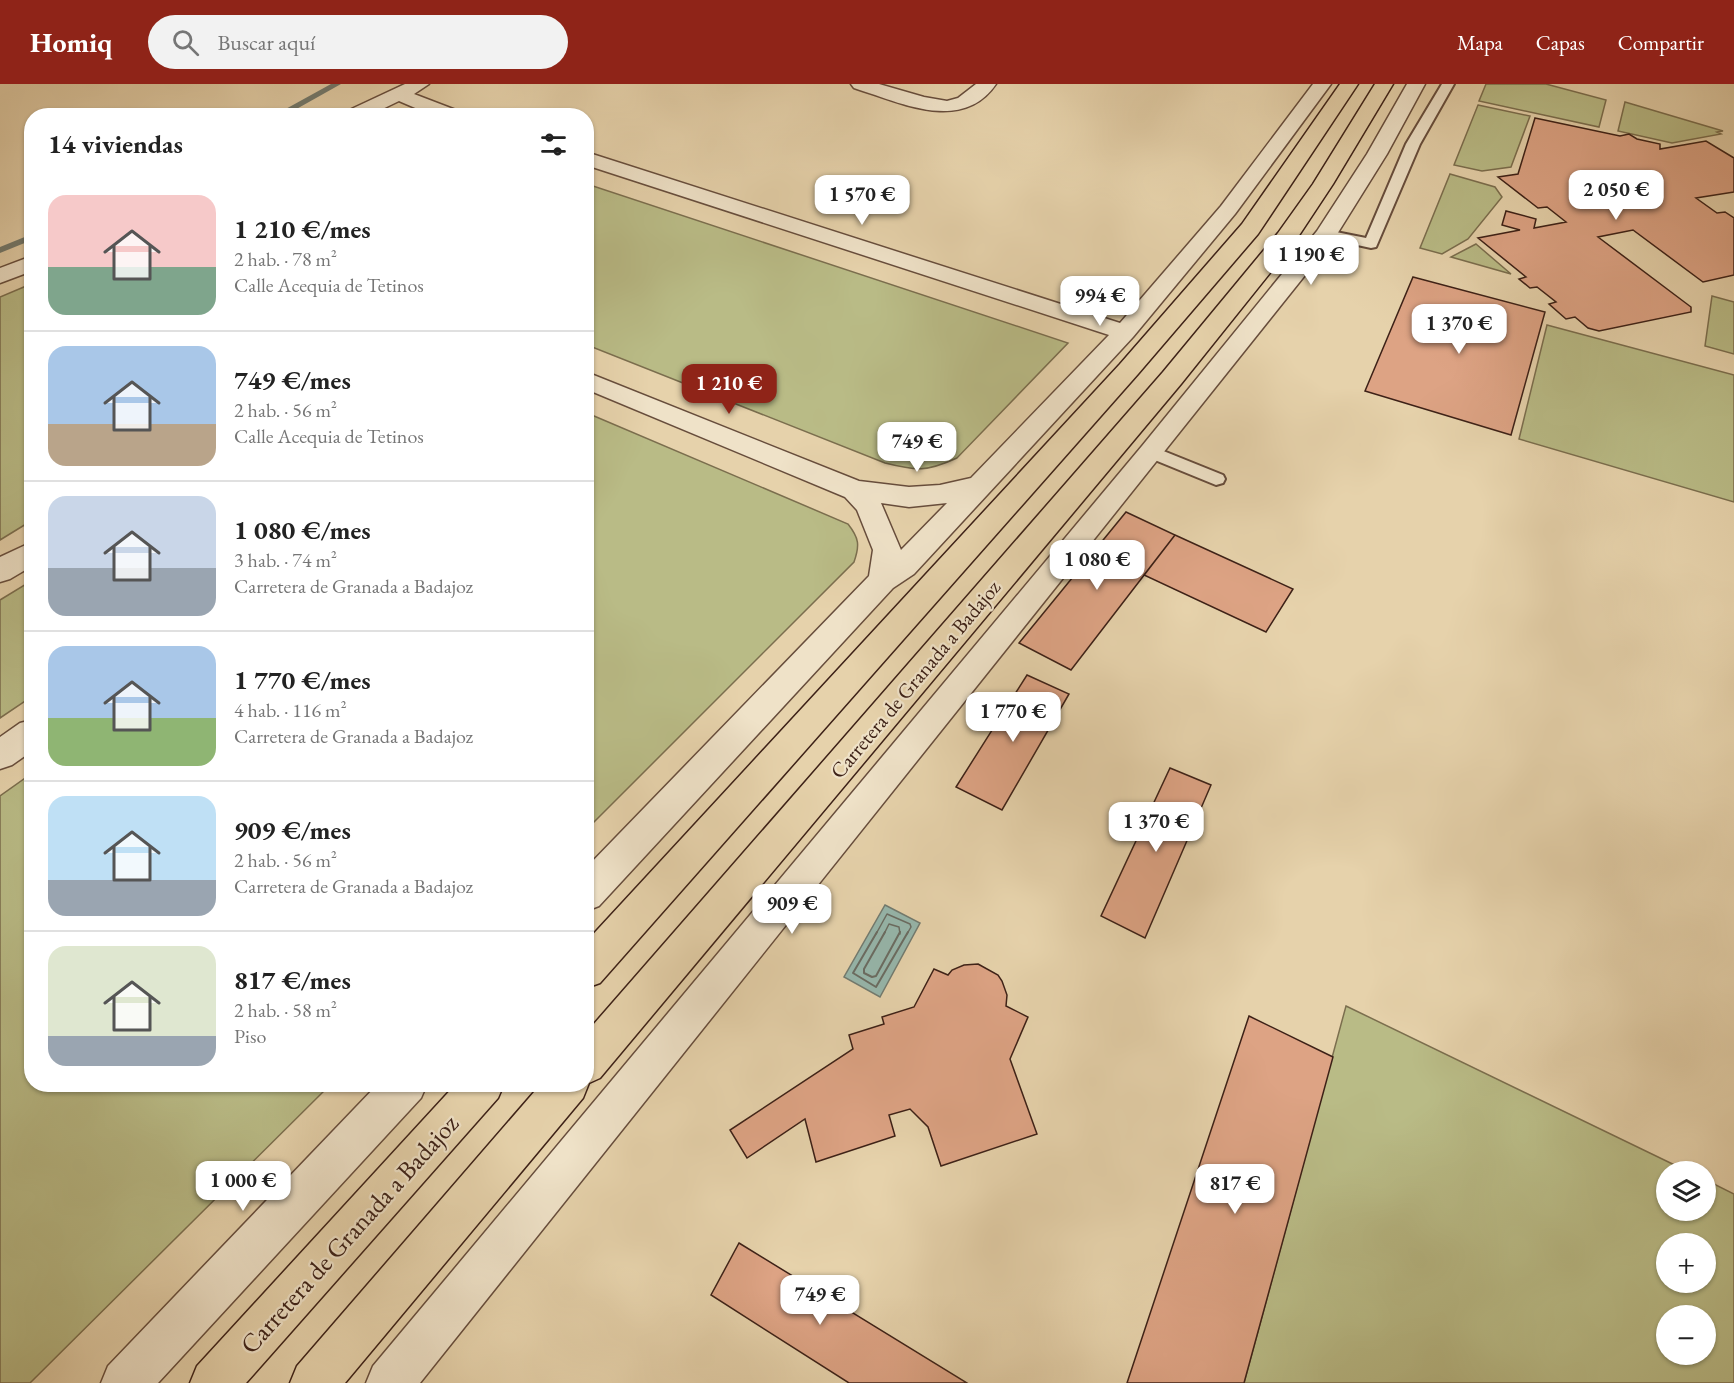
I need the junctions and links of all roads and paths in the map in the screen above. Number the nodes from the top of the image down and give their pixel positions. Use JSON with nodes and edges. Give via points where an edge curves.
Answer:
{"nodes":[{"id":1,"x":420,"y":84,"type":"edge"},
{"id":2,"x":860,"y":84,"type":"edge"},
{"id":3,"x":987,"y":84,"type":"edge"},
{"id":4,"x":1322,"y":84,"type":"edge"},
{"id":5,"x":1349,"y":84,"type":"edge"},
{"id":6,"x":1384,"y":84,"type":"edge"},
{"id":7,"x":1416,"y":84,"type":"edge"},
{"id":8,"x":1448,"y":84,"type":"edge"},
{"id":9,"x":398,"y":93,"type":"junction"},
{"id":10,"x":368,"y":108,"type":"edge"},
{"id":11,"x":431,"y":108,"type":"edge"},
{"id":12,"x":594,"y":161,"type":"edge"},
{"id":13,"x":1326,"y":234,"type":"junction"},
{"id":14,"x":24,"y":266,"type":"edge"},
{"id":15,"x":0,"y":276,"type":"edge"},
{"id":16,"x":1125,"y":332,"type":"junction"},
{"id":17,"x":594,"y":383,"type":"edge"},
{"id":18,"x":1151,"y":452,"type":"junction"},
{"id":19,"x":1215,"y":479,"type":"dead end"},
{"id":20,"x":981,"y":485,"type":"junction"},
{"id":21,"x":855,"y":490,"type":"junction"},
{"id":22,"x":24,"y":557,"type":"edge"},
{"id":23,"x":0,"y":571,"type":"edge"},
{"id":24,"x":882,"y":580,"type":"junction"},
{"id":25,"x":24,"y":738,"type":"edge"},
{"id":26,"x":0,"y":755,"type":"edge"},
{"id":27,"x":594,"y":886,"type":"edge"},
{"id":28,"x":594,"y":961,"type":"edge"},
{"id":29,"x":594,"y":1055,"type":"edge"},
{"id":30,"x":399,"y":1092,"type":"edge"},
{"id":31,"x":477,"y":1092,"type":"edge"},
{"id":32,"x":562,"y":1092,"type":"edge"},
{"id":33,"x":125,"y":1383,"type":"edge"},
{"id":34,"x":214,"y":1383,"type":"edge"},
{"id":35,"x":314,"y":1383,"type":"edge"},
{"id":36,"x":390,"y":1383,"type":"edge"}],
"edges":[{"from":1,"to":9,"type":"street"},
{"from":2,"to":3,"type":"street","via":[[956,106]]},
{"from":4,"to":16,"type":"street","via":[[1228,210]]},
{"from":5,"to":28,"type":"highway","via":[[1250,229],[1129,369]]},
{"from":6,"to":29,"type":"highway","name":"Carretera de Granada a Badajoz","via":[[1286,238],[1222,317]]},
{"from":7,"to":13,"type":"street"},
{"from":8,"to":13,"type":"lane","via":[[1413,144],[1371,244]]},
{"from":9,"to":10,"type":"street"},
{"from":9,"to":11,"type":"street"},
{"from":12,"to":16,"type":"street"},
{"from":13,"to":18,"type":"street"},
{"from":14,"to":15,"type":"street"},
{"from":16,"to":20,"type":"street"},
{"from":17,"to":21,"type":"street"},
{"from":18,"to":19,"type":"lane"},
{"from":18,"to":36,"type":"street"},
{"from":20,"to":21,"type":"street","via":[[940,495]]},
{"from":20,"to":24,"type":"street","via":[[904,566]]},
{"from":21,"to":24,"type":"street","via":[[869,506],[887,550]]},
{"from":22,"to":23,"type":"street"},
{"from":24,"to":27,"type":"street"},
{"from":25,"to":26,"type":"street"},
{"from":30,"to":33,"type":"street"},
{"from":31,"to":34,"type":"highway","name":"Carretera de Granada a Badajoz"},
{"from":32,"to":35,"type":"highway"}]}
